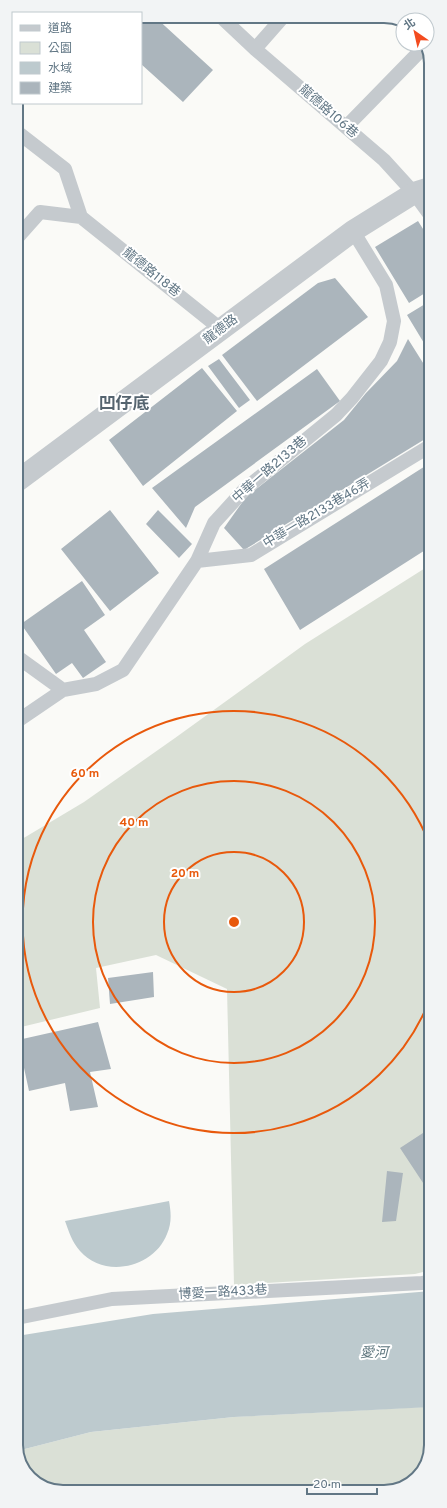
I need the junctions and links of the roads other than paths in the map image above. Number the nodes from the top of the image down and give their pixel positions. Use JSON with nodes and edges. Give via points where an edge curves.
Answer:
{"nodes":[{"id":1,"x":227,"y":23,"type":"edge"},
{"id":2,"x":278,"y":23,"type":"edge"},
{"id":3,"x":255,"y":49,"type":"junction"},
{"id":4,"x":420,"y":52,"type":"edge"},
{"id":5,"x":346,"y":127,"type":"junction"},
{"id":6,"x":23,"y":136,"type":"edge"},
{"id":7,"x":422,"y":190,"type":"edge"},
{"id":8,"x":81,"y":217,"type":"junction"},
{"id":9,"x":23,"y":231,"type":"edge"},
{"id":10,"x":353,"y":231,"type":"junction"},
{"id":11,"x":222,"y":330,"type":"junction"},
{"id":12,"x":424,"y":450,"type":"edge"},
{"id":13,"x":23,"y":471,"type":"edge"},
{"id":14,"x":197,"y":561,"type":"junction"},
{"id":15,"x":23,"y":661,"type":"edge"},
{"id":16,"x":63,"y":690,"type":"junction"},
{"id":17,"x":23,"y":717,"type":"edge"},
{"id":18,"x":424,"y":1283,"type":"edge"},
{"id":19,"x":23,"y":1317,"type":"edge"}],
"edges":[{"from":1,"to":3,"type":"lane","name":"龍德路106巷"},
{"from":2,"to":3,"type":"lane"},
{"from":3,"to":5,"type":"lane","name":"龍德路106巷"},
{"from":4,"to":5,"type":"lane"},
{"from":5,"to":7,"type":"lane","name":"龍德路106巷"},
{"from":6,"to":8,"type":"lane","via":[[65,169]]},
{"from":7,"to":10,"type":"street","name":"龍德路"},
{"from":8,"to":9,"type":"lane","via":[[40,212]]},
{"from":8,"to":11,"type":"lane","name":"龍德路118巷"},
{"from":10,"to":11,"type":"street","name":"龍德路"},
{"from":10,"to":14,"type":"lane","name":"中華一路2133巷","via":[[386,285],[394,321],[390,342],[380,361],[336,415],[245,489],[214,523]]},
{"from":11,"to":13,"type":"street","name":"龍德路"},
{"from":12,"to":14,"type":"lane","name":"中華一路2133巷46弄","via":[[251,555]]},
{"from":14,"to":16,"type":"lane","name":"中華一路2133巷","via":[[123,670],[96,684]]},
{"from":15,"to":16,"type":"lane"},
{"from":16,"to":17,"type":"lane","name":"中華一路2133巷"},
{"from":18,"to":19,"type":"lane","name":"博愛一路433巷","via":[[112,1299]]}]}
